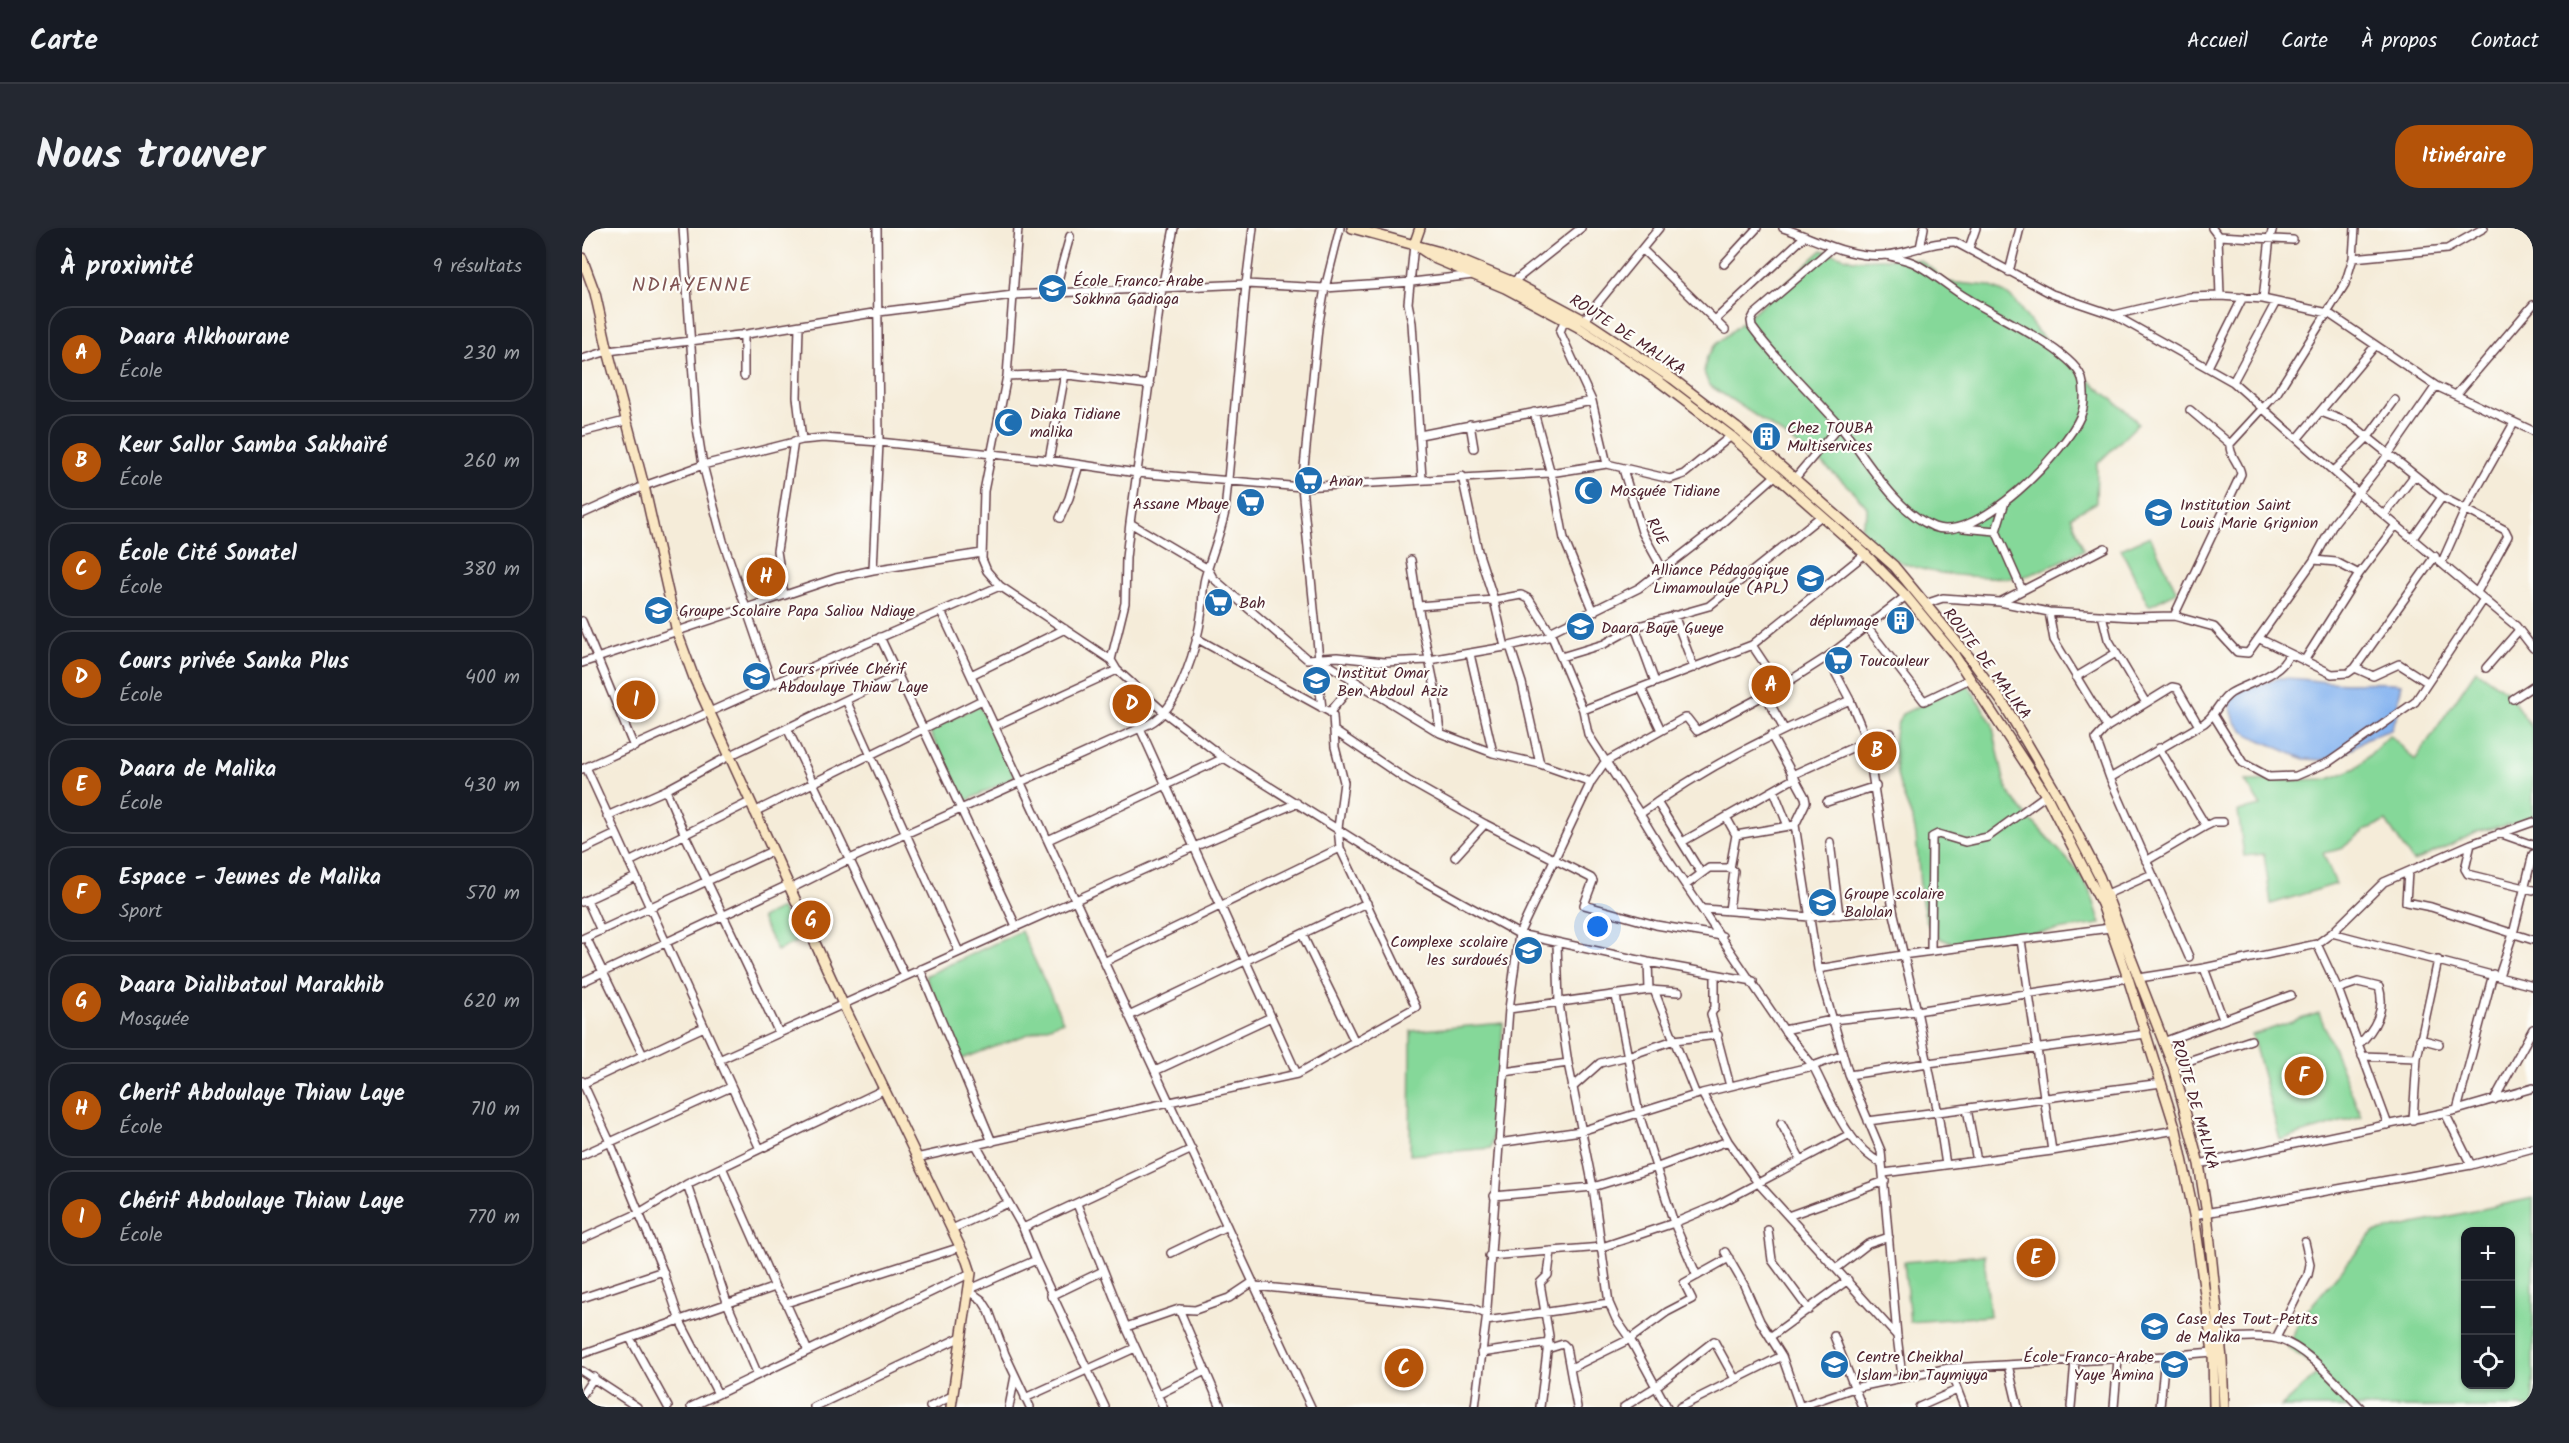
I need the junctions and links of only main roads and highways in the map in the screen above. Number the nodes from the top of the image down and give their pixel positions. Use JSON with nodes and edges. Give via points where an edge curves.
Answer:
{"nodes":[{"id":1,"x":1352,"y":228,"type":"edge"},
{"id":2,"x":1419,"y":228,"type":"edge"},
{"id":3,"x":1414,"y":245,"type":"junction"},
{"id":4,"x":582,"y":258,"type":"edge"},
{"id":5,"x":951,"y":1407,"type":"edge"},
{"id":6,"x":2214,"y":1407,"type":"edge"},
{"id":7,"x":2224,"y":1407,"type":"edge"}],
"edges":[{"from":1,"to":3,"type":"main road","name":"ROUTE DE MALIKA"},
{"from":2,"to":3,"type":"main road"},
{"from":3,"to":6,"type":"main road","name":"ROUTE DE MALIKA","via":[[1578,327],[1660,382],[1731,436],[1865,554],[1953,653],[2046,795],[2090,878],[2128,978],[2176,1130],[2194,1215],[2213,1352]]},
{"from":3,"to":7,"type":"main road","name":"ROUTE DE MALIKA","via":[[1513,282],[1584,320],[1673,379],[1795,478],[1894,566],[2005,706],[2057,794],[2107,894],[2173,1066],[2199,1164],[2207,1214]]},
{"from":4,"to":5,"type":"main road","via":[[595,292],[677,632],[708,713],[971,1273]]}]}
